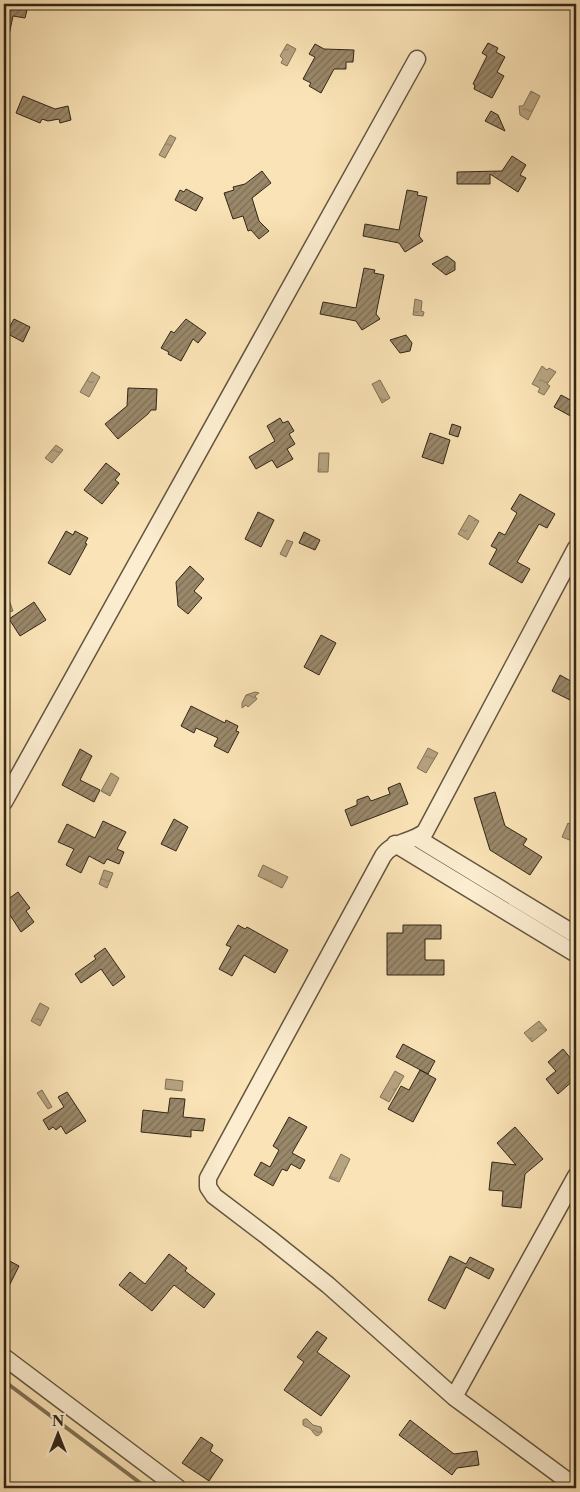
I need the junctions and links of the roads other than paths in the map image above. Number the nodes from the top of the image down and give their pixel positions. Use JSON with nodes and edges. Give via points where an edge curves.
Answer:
{"nodes":[{"id":1,"x":416,"y":59,"type":"dead end"},
{"id":2,"x":576,"y":548,"type":"edge"},
{"id":3,"x":4,"y":802,"type":"edge"},
{"id":4,"x":417,"y":838,"type":"junction"},
{"id":5,"x":396,"y":844,"type":"junction"},
{"id":6,"x":576,"y":935,"type":"edge"},
{"id":7,"x":576,"y":954,"type":"edge"},
{"id":8,"x":576,"y":1176,"type":"edge"},
{"id":9,"x":4,"y":1357,"type":"edge"},
{"id":10,"x":454,"y":1397,"type":"junction"},
{"id":11,"x":576,"y":1487,"type":"edge"},
{"id":12,"x":178,"y":1488,"type":"edge"}],
"edges":[{"from":1,"to":3,"type":"street"},
{"from":2,"to":4,"type":"street","via":[[425,832]]},
{"from":4,"to":5,"type":"street"},
{"from":4,"to":6,"type":"street"},
{"from":5,"to":7,"type":"street"},
{"from":5,"to":10,"type":"street","via":[[387,849],[378,864],[208,1178],[208,1187],[214,1196],[328,1286]]},
{"from":8,"to":10,"type":"street"},
{"from":9,"to":12,"type":"street"},
{"from":10,"to":11,"type":"street"}]}
